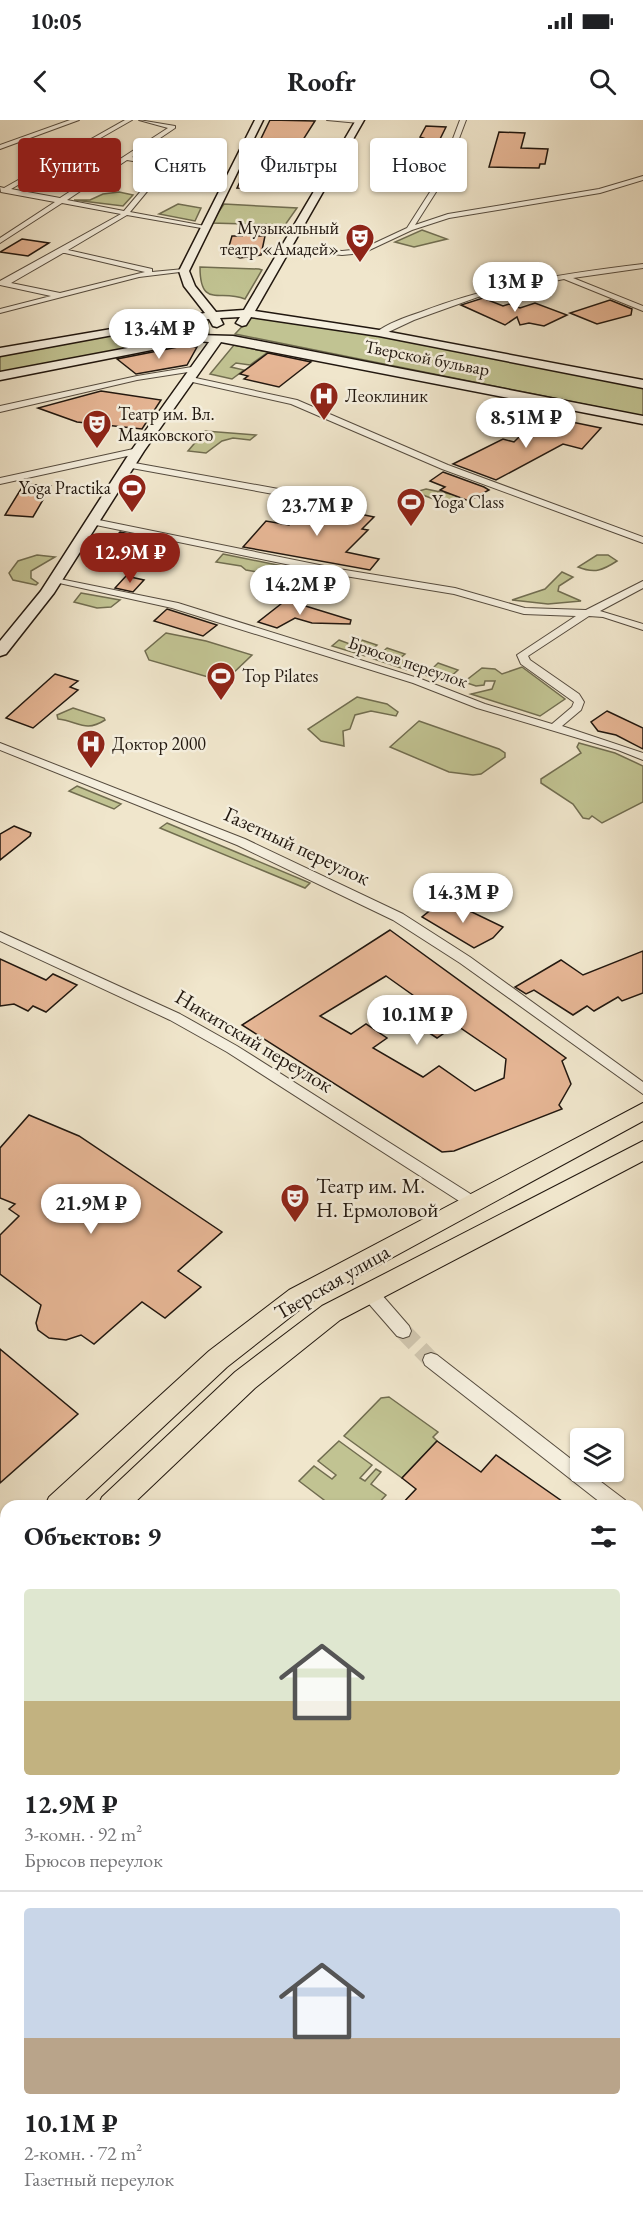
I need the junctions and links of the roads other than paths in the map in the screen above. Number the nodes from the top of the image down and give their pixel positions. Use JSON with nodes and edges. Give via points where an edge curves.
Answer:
{"nodes":[{"id":1,"x":76,"y":120,"type":"edge"},
{"id":2,"x":129,"y":120,"type":"edge"},
{"id":3,"x":142,"y":120,"type":"edge"},
{"id":4,"x":259,"y":120,"type":"edge"},
{"id":5,"x":330,"y":120,"type":"edge"},
{"id":6,"x":464,"y":120,"type":"edge"},
{"id":7,"x":359,"y":121,"type":"edge"},
{"id":8,"x":0,"y":147,"type":"edge"},
{"id":9,"x":127,"y":158,"type":"junction"},
{"id":10,"x":643,"y":178,"type":"edge"},
{"id":11,"x":2,"y":191,"type":"edge"},
{"id":12,"x":61,"y":201,"type":"junction"},
{"id":13,"x":127,"y":212,"type":"junction"},
{"id":14,"x":205,"y":228,"type":"junction"},
{"id":15,"x":410,"y":229,"type":"junction"},
{"id":16,"x":0,"y":241,"type":"edge"},
{"id":17,"x":285,"y":248,"type":"junction"},
{"id":18,"x":65,"y":251,"type":"junction"},
{"id":19,"x":643,"y":266,"type":"edge"},
{"id":20,"x":184,"y":271,"type":"junction"},
{"id":21,"x":158,"y":272,"type":"junction"},
{"id":22,"x":562,"y":275,"type":"junction"},
{"id":23,"x":2,"y":283,"type":"edge"},
{"id":24,"x":61,"y":295,"type":"junction"},
{"id":25,"x":643,"y":309,"type":"edge"},
{"id":26,"x":0,"y":311,"type":"edge"},
{"id":27,"x":249,"y":313,"type":"junction"},
{"id":28,"x":213,"y":314,"type":"junction"},
{"id":29,"x":379,"y":333,"type":"junction"},
{"id":30,"x":218,"y":338,"type":"junction"},
{"id":31,"x":0,"y":352,"type":"edge"},
{"id":32,"x":194,"y":374,"type":"junction"},
{"id":33,"x":0,"y":376,"type":"edge"},
{"id":34,"x":643,"y":384,"type":"edge"},
{"id":35,"x":0,"y":409,"type":"edge"},
{"id":36,"x":643,"y":420,"type":"edge"},
{"id":37,"x":138,"y":451,"type":"junction"},
{"id":38,"x":129,"y":465,"type":"junction"},
{"id":39,"x":0,"y":481,"type":"edge"},
{"id":40,"x":317,"y":499,"type":"dead end"},
{"id":41,"x":94,"y":522,"type":"junction"},
{"id":42,"x":643,"y":540,"type":"edge"},
{"id":43,"x":55,"y":581,"type":"junction"},
{"id":44,"x":643,"y":584,"type":"edge"},
{"id":45,"x":588,"y":613,"type":"junction"},
{"id":46,"x":643,"y":627,"type":"edge"},
{"id":47,"x":0,"y":651,"type":"edge"},
{"id":48,"x":554,"y":728,"type":"junction"},
{"id":49,"x":0,"y":746,"type":"edge"},
{"id":50,"x":643,"y":757,"type":"edge"},
{"id":51,"x":0,"y":936,"type":"edge"},
{"id":52,"x":643,"y":1089,"type":"edge"},
{"id":53,"x":643,"y":1111,"type":"edge"},
{"id":54,"x":643,"y":1150,"type":"edge"},
{"id":55,"x":475,"y":1204,"type":"junction"},
{"id":56,"x":369,"y":1292,"type":"junction"},
{"id":57,"x":403,"y":1331,"type":"tunnel mouth"},
{"id":58,"x":430,"y":1360,"type":"tunnel mouth"},
{"id":59,"x":66,"y":1500,"type":"edge"},
{"id":60,"x":118,"y":1500,"type":"edge"},
{"id":61,"x":611,"y":1500,"type":"edge"}],
"edges":[{"from":1,"to":8,"type":"street"},
{"from":2,"to":11,"type":"street"},
{"from":3,"to":9,"type":"street","via":[[173,127]]},
{"from":4,"to":14,"type":"street"},
{"from":5,"to":7,"type":"street"},
{"from":6,"to":15,"type":"street","via":[[440,181]]},
{"from":7,"to":17,"type":"street"},
{"from":9,"to":12,"type":"street"},
{"from":9,"to":13,"type":"street","via":[[166,164]]},
{"from":10,"to":15,"type":"street","via":[[600,191],[456,214]]},
{"from":11,"to":12,"type":"street"},
{"from":12,"to":13,"type":"street"},
{"from":12,"to":16,"type":"street"},
{"from":13,"to":14,"type":"street"},
{"from":13,"to":18,"type":"street"},
{"from":14,"to":20,"type":"street"},
{"from":15,"to":17,"type":"street","via":[[363,251]]},
{"from":17,"to":27,"type":"street"},
{"from":18,"to":21,"type":"street"},
{"from":18,"to":23,"type":"street"},
{"from":19,"to":22,"type":"street"},
{"from":20,"to":21,"type":"street"},
{"from":20,"to":28,"type":"street","via":[[190,287]]},
{"from":21,"to":24,"type":"street"},
{"from":22,"to":25,"type":"street"},
{"from":22,"to":29,"type":"street","via":[[497,289],[415,316]]},
{"from":23,"to":24,"type":"street"},
{"from":24,"to":26,"type":"street"},
{"from":27,"to":28,"type":"street","name":"Тверской бульвар"},
{"from":27,"to":29,"type":"street","name":"Тверской бульвар"},
{"from":27,"to":30,"type":"street","via":[[237,328]]},
{"from":28,"to":30,"type":"street"},
{"from":28,"to":31,"type":"street","name":"Тверской бульвар"},
{"from":29,"to":34,"type":"street","name":"Тверской бульвар"},
{"from":30,"to":32,"type":"street"},
{"from":30,"to":33,"type":"street","name":"Тверской бульвар","via":[[169,343]]},
{"from":30,"to":36,"type":"street","name":"Тверской бульвар"},
{"from":32,"to":35,"type":"street","via":[[137,378]]},
{"from":32,"to":37,"type":"street"},
{"from":32,"to":42,"type":"street","via":[[294,402],[455,471]]},
{"from":37,"to":38,"type":"street"},
{"from":37,"to":39,"type":"street"},
{"from":38,"to":40,"type":"street"},
{"from":38,"to":41,"type":"street"},
{"from":41,"to":43,"type":"street"},
{"from":41,"to":45,"type":"street","via":[[339,572],[455,591],[524,611]]},
{"from":43,"to":47,"type":"street"},
{"from":43,"to":48,"type":"street","name":"Брюсов переулок","via":[[174,605]]},
{"from":44,"to":45,"type":"street"},
{"from":45,"to":46,"type":"street"},
{"from":45,"to":48,"type":"street","via":[[521,656],[579,702]]},
{"from":48,"to":50,"type":"street","name":"Брюсов переулок"},
{"from":49,"to":52,"type":"street","name":"Газетный переулок","via":[[242,842],[398,917],[465,960]]},
{"from":51,"to":55,"type":"street","name":"Никитский переулок","via":[[176,1017]]},
{"from":53,"to":55,"type":"main road","name":"Тверская улица"},
{"from":54,"to":56,"type":"main road","name":"Тверская улица"},
{"from":55,"to":59,"type":"main road","name":"Тверская улица","via":[[331,1278],[289,1304],[219,1359]]},
{"from":56,"to":57,"type":"street"},
{"from":56,"to":60,"type":"main road","name":"Тверская улица","via":[[301,1334]]},
{"from":58,"to":61,"type":"street"}]}
